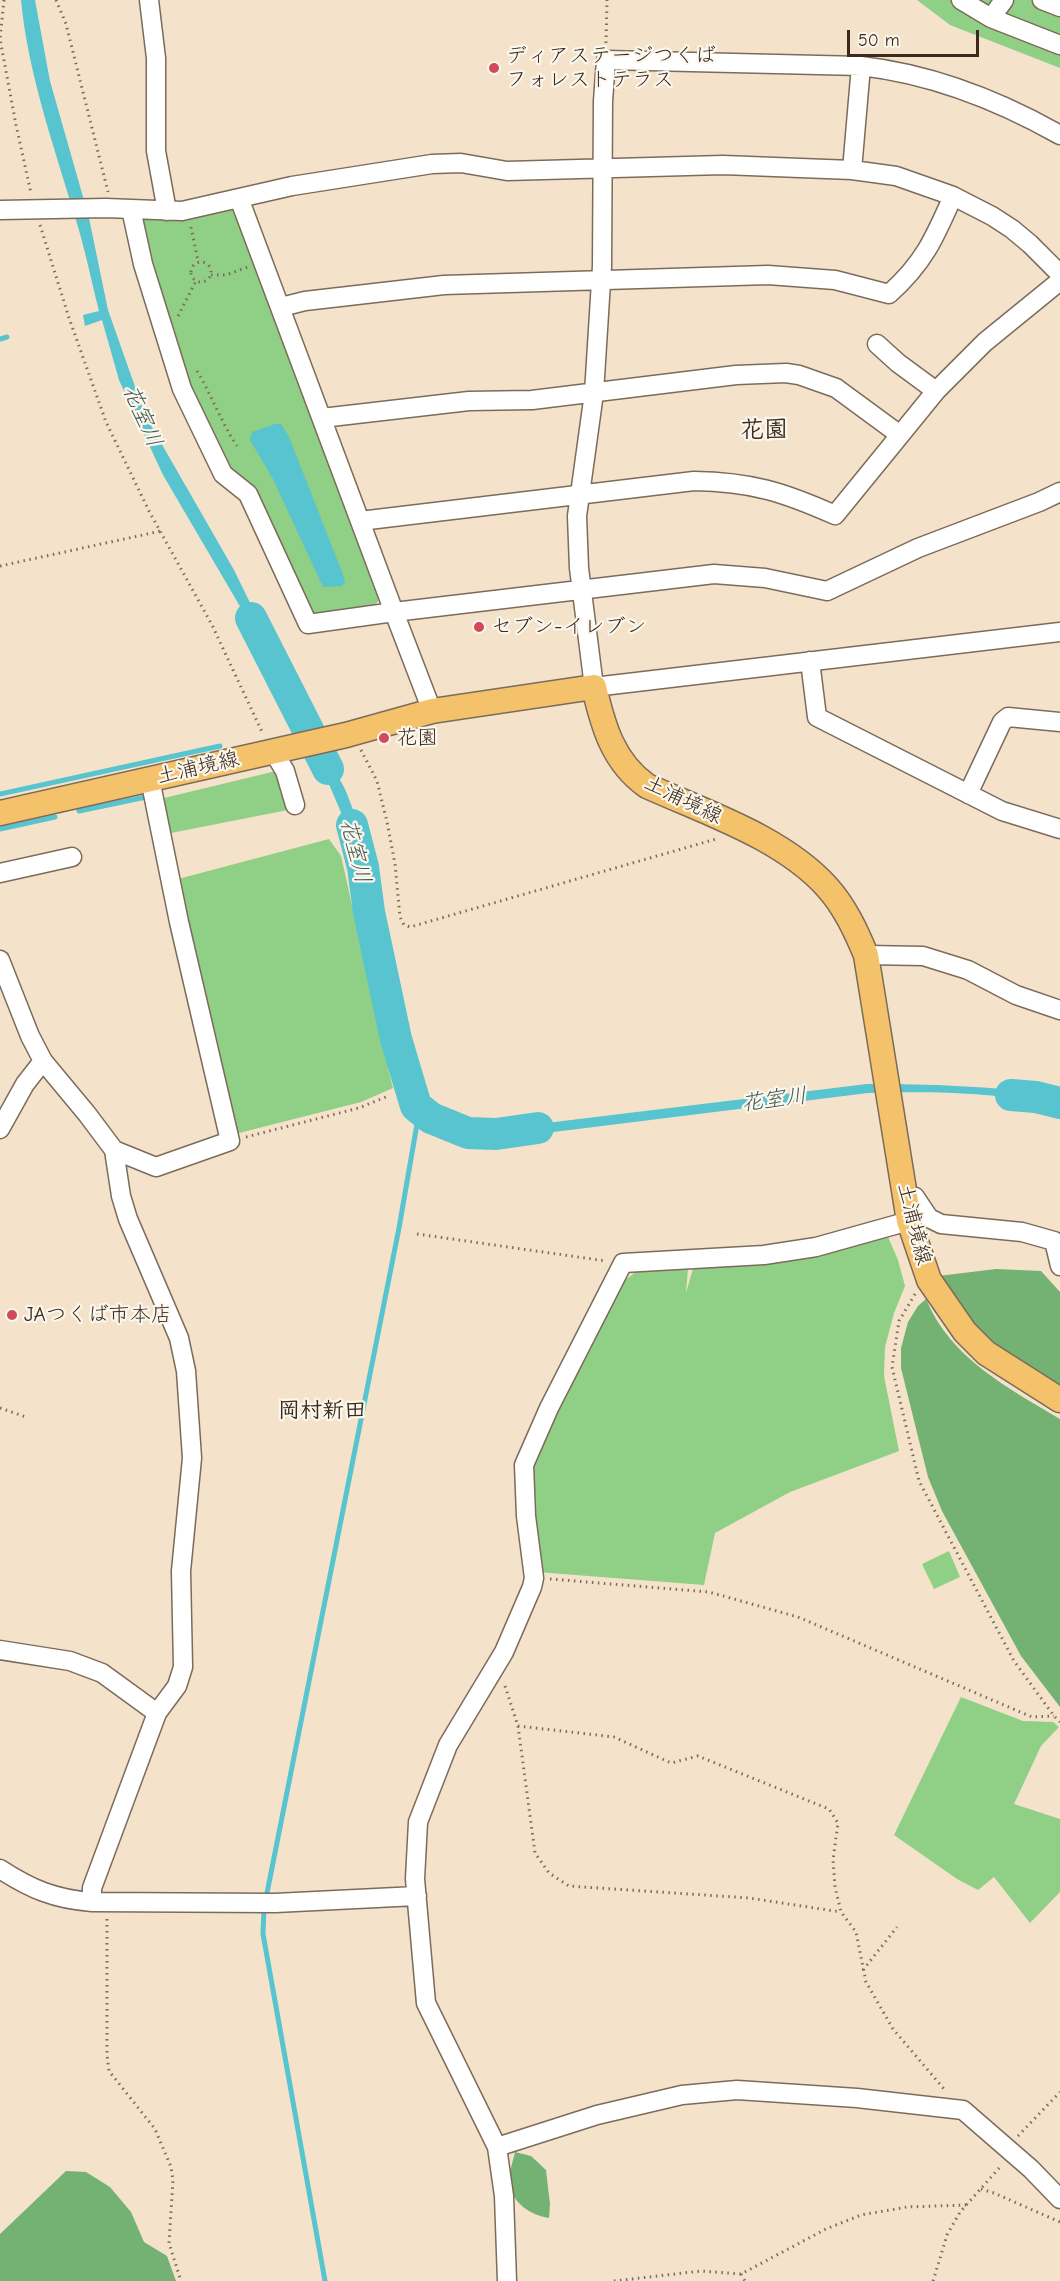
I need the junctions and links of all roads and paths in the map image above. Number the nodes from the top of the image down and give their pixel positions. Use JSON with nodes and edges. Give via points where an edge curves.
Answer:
{"nodes":[{"id":1,"x":4,"y":0,"type":"edge"},
{"id":2,"x":56,"y":0,"type":"edge"},
{"id":3,"x":149,"y":0,"type":"edge"},
{"id":4,"x":607,"y":0,"type":"edge"},
{"id":5,"x":961,"y":0,"type":"edge"},
{"id":6,"x":1004,"y":0,"type":"edge"},
{"id":7,"x":1042,"y":0,"type":"edge"},
{"id":8,"x":1060,"y":7,"type":"edge"},
{"id":9,"x":991,"y":18,"type":"junction"},
{"id":10,"x":1060,"y":45,"type":"edge"},
{"id":11,"x":606,"y":60,"type":"junction"},
{"id":12,"x":861,"y":66,"type":"junction"},
{"id":13,"x":1060,"y":135,"type":"edge"},
{"id":14,"x":603,"y":167,"type":"junction"},
{"id":15,"x":852,"y":170,"type":"junction"},
{"id":16,"x":953,"y":195,"type":"junction"},
{"id":17,"x":240,"y":198,"type":"junction"},
{"id":18,"x":109,"y":208,"type":"junction"},
{"id":19,"x":131,"y":209,"type":"junction"},
{"id":20,"x":0,"y":210,"type":"edge"},
{"id":21,"x":38,"y":210,"type":"junction"},
{"id":22,"x":187,"y":210,"type":"junction"},
{"id":23,"x":166,"y":211,"type":"junction"},
{"id":24,"x":263,"y":261,"type":"junction"},
{"id":25,"x":199,"y":262,"type":"junction"},
{"id":26,"x":210,"y":274,"type":"junction"},
{"id":27,"x":1060,"y":274,"type":"edge"},
{"id":28,"x":196,"y":281,"type":"junction"},
{"id":29,"x":601,"y":281,"type":"junction"},
{"id":30,"x":1060,"y":281,"type":"edge"},
{"id":31,"x":281,"y":307,"type":"junction"},
{"id":32,"x":175,"y":323,"type":"dead end"},
{"id":33,"x":877,"y":344,"type":"dead end"},
{"id":34,"x":191,"y":363,"type":"dead end"},
{"id":35,"x":936,"y":391,"type":"junction"},
{"id":36,"x":594,"y":393,"type":"junction"},
{"id":37,"x":321,"y":418,"type":"junction"},
{"id":38,"x":900,"y":435,"type":"junction"},
{"id":39,"x":237,"y":446,"type":"dead end"},
{"id":40,"x":1060,"y":492,"type":"edge"},
{"id":41,"x":579,"y":494,"type":"junction"},
{"id":42,"x":360,"y":521,"type":"junction"},
{"id":43,"x":161,"y":531,"type":"junction"},
{"id":44,"x":0,"y":566,"type":"edge"},
{"id":45,"x":582,"y":589,"type":"junction"},
{"id":46,"x":394,"y":612,"type":"junction"},
{"id":47,"x":1060,"y":632,"type":"edge"},
{"id":48,"x":810,"y":661,"type":"junction"},
{"id":49,"x":594,"y":687,"type":"junction"},
{"id":50,"x":432,"y":711,"type":"junction"},
{"id":51,"x":1060,"y":722,"type":"edge"},
{"id":52,"x":350,"y":734,"type":"junction"},
{"id":53,"x":278,"y":750,"type":"junction"},
{"id":54,"x":150,"y":779,"type":"junction"},
{"id":55,"x":968,"y":794,"type":"junction"},
{"id":56,"x":296,"y":805,"type":"dead end"},
{"id":57,"x":0,"y":813,"type":"edge"},
{"id":58,"x":1060,"y":829,"type":"edge"},
{"id":59,"x":743,"y":830,"type":"junction"},
{"id":60,"x":72,"y":857,"type":"dead end"},
{"id":61,"x":0,"y":873,"type":"edge"},
{"id":62,"x":866,"y":955,"type":"junction"},
{"id":63,"x":0,"y":960,"type":"edge"},
{"id":64,"x":1060,"y":1010,"type":"edge"},
{"id":65,"x":43,"y":1061,"type":"junction"},
{"id":66,"x":386,"y":1097,"type":"dead end"},
{"id":67,"x":0,"y":1129,"type":"edge"},
{"id":68,"x":230,"y":1142,"type":"junction"},
{"id":69,"x":114,"y":1150,"type":"junction"},
{"id":70,"x":156,"y":1167,"type":"junction"},
{"id":71,"x":120,"y":1185,"type":"junction"},
{"id":72,"x":908,"y":1210,"type":"junction"},
{"id":73,"x":417,"y":1234,"type":"dead end"},
{"id":74,"x":622,"y":1263,"type":"junction"},
{"id":75,"x":1060,"y":1266,"type":"edge"},
{"id":76,"x":929,"y":1280,"type":"junction"},
{"id":77,"x":1060,"y":1400,"type":"edge"},
{"id":78,"x":0,"y":1408,"type":"edge"},
{"id":79,"x":26,"y":1417,"type":"dead end"},
{"id":80,"x":534,"y":1578,"type":"junction"},
{"id":81,"x":0,"y":1650,"type":"edge"},
{"id":82,"x":490,"y":1675,"type":"junction"},
{"id":83,"x":157,"y":1713,"type":"junction"},
{"id":84,"x":1054,"y":1716,"type":"junction"},
{"id":85,"x":1060,"y":1722,"type":"edge"},
{"id":86,"x":518,"y":1726,"type":"junction"},
{"id":87,"x":0,"y":1869,"type":"edge"},
{"id":88,"x":417,"y":1896,"type":"junction"},
{"id":89,"x":92,"y":1902,"type":"junction"},
{"id":90,"x":841,"y":1912,"type":"junction"},
{"id":91,"x":897,"y":1927,"type":"dead end"},
{"id":92,"x":863,"y":1970,"type":"junction"},
{"id":93,"x":1060,"y":2092,"type":"edge"},
{"id":94,"x":963,"y":2110,"type":"junction"},
{"id":95,"x":497,"y":2147,"type":"junction"},
{"id":96,"x":1009,"y":2150,"type":"junction"},
{"id":97,"x":981,"y":2189,"type":"junction"},
{"id":98,"x":1060,"y":2199,"type":"edge"},
{"id":99,"x":966,"y":2205,"type":"junction"},
{"id":100,"x":1060,"y":2222,"type":"edge"},
{"id":101,"x":741,"y":2274,"type":"junction"},
{"id":102,"x":181,"y":2281,"type":"edge"},
{"id":103,"x":507,"y":2281,"type":"edge"},
{"id":104,"x":615,"y":2281,"type":"edge"},
{"id":105,"x":745,"y":2281,"type":"edge"},
{"id":106,"x":933,"y":2281,"type":"edge"}],
"edges":[{"from":1,"to":21,"type":"path","via":[[0,39],[16,125]]},
{"from":2,"to":18,"type":"path","via":[[66,24]]},
{"from":3,"to":23,"type":"street","via":[[156,58],[156,151]]},
{"from":4,"to":11,"type":"path"},
{"from":5,"to":9,"type":"street"},
{"from":6,"to":9,"type":"street"},
{"from":7,"to":8,"type":"street"},
{"from":9,"to":10,"type":"street"},
{"from":11,"to":12,"type":"street"},
{"from":11,"to":14,"type":"street"},
{"from":12,"to":13,"type":"street","via":[[934,79],[1028,117]]},
{"from":12,"to":15,"type":"street"},
{"from":14,"to":15,"type":"street","via":[[723,165]]},
{"from":14,"to":17,"type":"street","via":[[507,171],[460,163],[432,164]]},
{"from":14,"to":29,"type":"street"},
{"from":15,"to":16,"type":"street","via":[[896,176]]},
{"from":16,"to":27,"type":"street","via":[[1011,229]]},
{"from":16,"to":29,"type":"street","via":[[933,242],[909,276],[889,294],[835,280],[784,276]]},
{"from":17,"to":22,"type":"street"},
{"from":17,"to":24,"type":"street"},
{"from":18,"to":19,"type":"street"},
{"from":18,"to":21,"type":"street"},
{"from":19,"to":23,"type":"street"},
{"from":19,"to":46,"type":"street","via":[[143,264],[182,389],[223,474],[248,494],[308,624]]},
{"from":20,"to":21,"type":"street"},
{"from":21,"to":43,"type":"path","via":[[69,318],[106,422]]},
{"from":22,"to":23,"type":"street"},
{"from":22,"to":25,"type":"path"},
{"from":24,"to":26,"type":"path","via":[[226,275]]},
{"from":24,"to":31,"type":"street"},
{"from":25,"to":26,"type":"path","via":[[208,265]]},
{"from":25,"to":28,"type":"path","via":[[191,270]]},
{"from":26,"to":28,"type":"path","via":[[206,280]]},
{"from":28,"to":32,"type":"path"},
{"from":29,"to":31,"type":"street","via":[[444,285]]},
{"from":29,"to":36,"type":"street"},
{"from":30,"to":35,"type":"street","via":[[986,342]]},
{"from":31,"to":37,"type":"street"},
{"from":33,"to":35,"type":"street"},
{"from":34,"to":39,"type":"path"},
{"from":35,"to":38,"type":"street"},
{"from":36,"to":37,"type":"street","via":[[532,400],[469,401]]},
{"from":36,"to":38,"type":"street","via":[[736,375],[799,375],[836,388]]},
{"from":36,"to":41,"type":"street"},
{"from":37,"to":42,"type":"street"},
{"from":38,"to":41,"type":"street","via":[[836,514],[785,494],[727,481]]},
{"from":40,"to":45,"type":"street","via":[[918,548],[827,591],[722,574]]},
{"from":41,"to":42,"type":"street"},
{"from":41,"to":45,"type":"street","via":[[577,541]]},
{"from":42,"to":46,"type":"street"},
{"from":43,"to":44,"type":"path"},
{"from":43,"to":53,"type":"path","via":[[212,625],[266,741]]},
{"from":45,"to":46,"type":"street"},
{"from":45,"to":49,"type":"street"},
{"from":46,"to":50,"type":"street"},
{"from":47,"to":48,"type":"street"},
{"from":48,"to":49,"type":"street"},
{"from":48,"to":55,"type":"street","via":[[817,717]]},
{"from":49,"to":50,"type":"main road","name":"土浦境線"},
{"from":49,"to":59,"type":"main road","name":"土浦境線","via":[[607,735],[635,777]]},
{"from":50,"to":52,"type":"main road","name":"土浦境線"},
{"from":51,"to":55,"type":"street","via":[[1008,717],[1002,722]]},
{"from":52,"to":53,"type":"main road","name":"土浦境線"},
{"from":52,"to":59,"type":"path","via":[[377,781],[395,864],[400,917],[410,927]]},
{"from":53,"to":54,"type":"main road","name":"土浦境線"},
{"from":53,"to":56,"type":"street"},
{"from":54,"to":57,"type":"main road","name":"土浦境線"},
{"from":54,"to":68,"type":"street"},
{"from":55,"to":58,"type":"street","via":[[1002,811]]},
{"from":59,"to":62,"type":"main road","name":"土浦境線","via":[[796,860],[821,881],[852,922]]},
{"from":60,"to":61,"type":"street"},
{"from":62,"to":64,"type":"street","via":[[923,956],[968,969],[1016,995]]},
{"from":62,"to":72,"type":"main road","name":"土浦境線"},
{"from":63,"to":65,"type":"street"},
{"from":65,"to":67,"type":"street"},
{"from":65,"to":69,"type":"street"},
{"from":66,"to":68,"type":"path","via":[[359,1108]]},
{"from":68,"to":70,"type":"street"},
{"from":69,"to":70,"type":"street"},
{"from":69,"to":71,"type":"street"},
{"from":70,"to":71,"type":"street","via":[[132,1175]]},
{"from":71,"to":83,"type":"street","via":[[128,1219],[179,1338],[186,1371],[192,1458],[182,1571],[183,1667],[177,1686]]},
{"from":72,"to":74,"type":"street","via":[[816,1247]]},
{"from":72,"to":75,"type":"street","via":[[915,1197],[929,1218],[941,1224],[1022,1232],[1054,1241]]},
{"from":72,"to":76,"type":"main road","name":"土浦境線"},
{"from":73,"to":74,"type":"path"},
{"from":74,"to":80,"type":"street","via":[[524,1465]]},
{"from":76,"to":77,"type":"main road","name":"土浦境線","via":[[964,1332],[986,1353]]},
{"from":76,"to":84,"type":"path","via":[[915,1294],[899,1322],[892,1367],[918,1481],[1014,1660]]},
{"from":78,"to":79,"type":"path"},
{"from":80,"to":82,"type":"street","via":[[504,1652]]},
{"from":80,"to":84,"type":"path","via":[[709,1592],[798,1617],[1032,1717]]},
{"from":81,"to":83,"type":"street","via":[[70,1661],[102,1673]]},
{"from":82,"to":86,"type":"path","via":[[505,1686]]},
{"from":82,"to":88,"type":"street","via":[[448,1745],[418,1822]]},
{"from":83,"to":89,"type":"street","via":[[92,1888]]},
{"from":84,"to":85,"type":"path"},
{"from":86,"to":90,"type":"path","via":[[614,1737],[671,1763],[698,1756],[829,1809],[838,1823],[832,1860]]},
{"from":86,"to":90,"type":"path","via":[[535,1853],[549,1873],[569,1886],[749,1898]]},
{"from":87,"to":89,"type":"street","via":[[29,1888],[72,1901]]},
{"from":88,"to":89,"type":"street","via":[[275,1903]]},
{"from":88,"to":95,"type":"street","via":[[426,2003]]},
{"from":89,"to":102,"type":"path","via":[[107,1919],[109,2071],[155,2129],[171,2167],[169,2243]]},
{"from":90,"to":92,"type":"path","via":[[856,1932]]},
{"from":91,"to":92,"type":"path"},
{"from":92,"to":94,"type":"path","via":[[893,2029]]},
{"from":93,"to":96,"type":"path"},
{"from":94,"to":95,"type":"street","via":[[737,2090],[682,2095]]},
{"from":94,"to":96,"type":"street"},
{"from":95,"to":103,"type":"street","via":[[504,2196]]},
{"from":96,"to":97,"type":"path"},
{"from":96,"to":98,"type":"street"},
{"from":97,"to":99,"type":"path"},
{"from":97,"to":100,"type":"path"},
{"from":99,"to":101,"type":"path","via":[[907,2207],[861,2215]]},
{"from":99,"to":106,"type":"path","via":[[947,2235]]},
{"from":101,"to":104,"type":"path","via":[[701,2271]]},
{"from":101,"to":105,"type":"path"}]}
